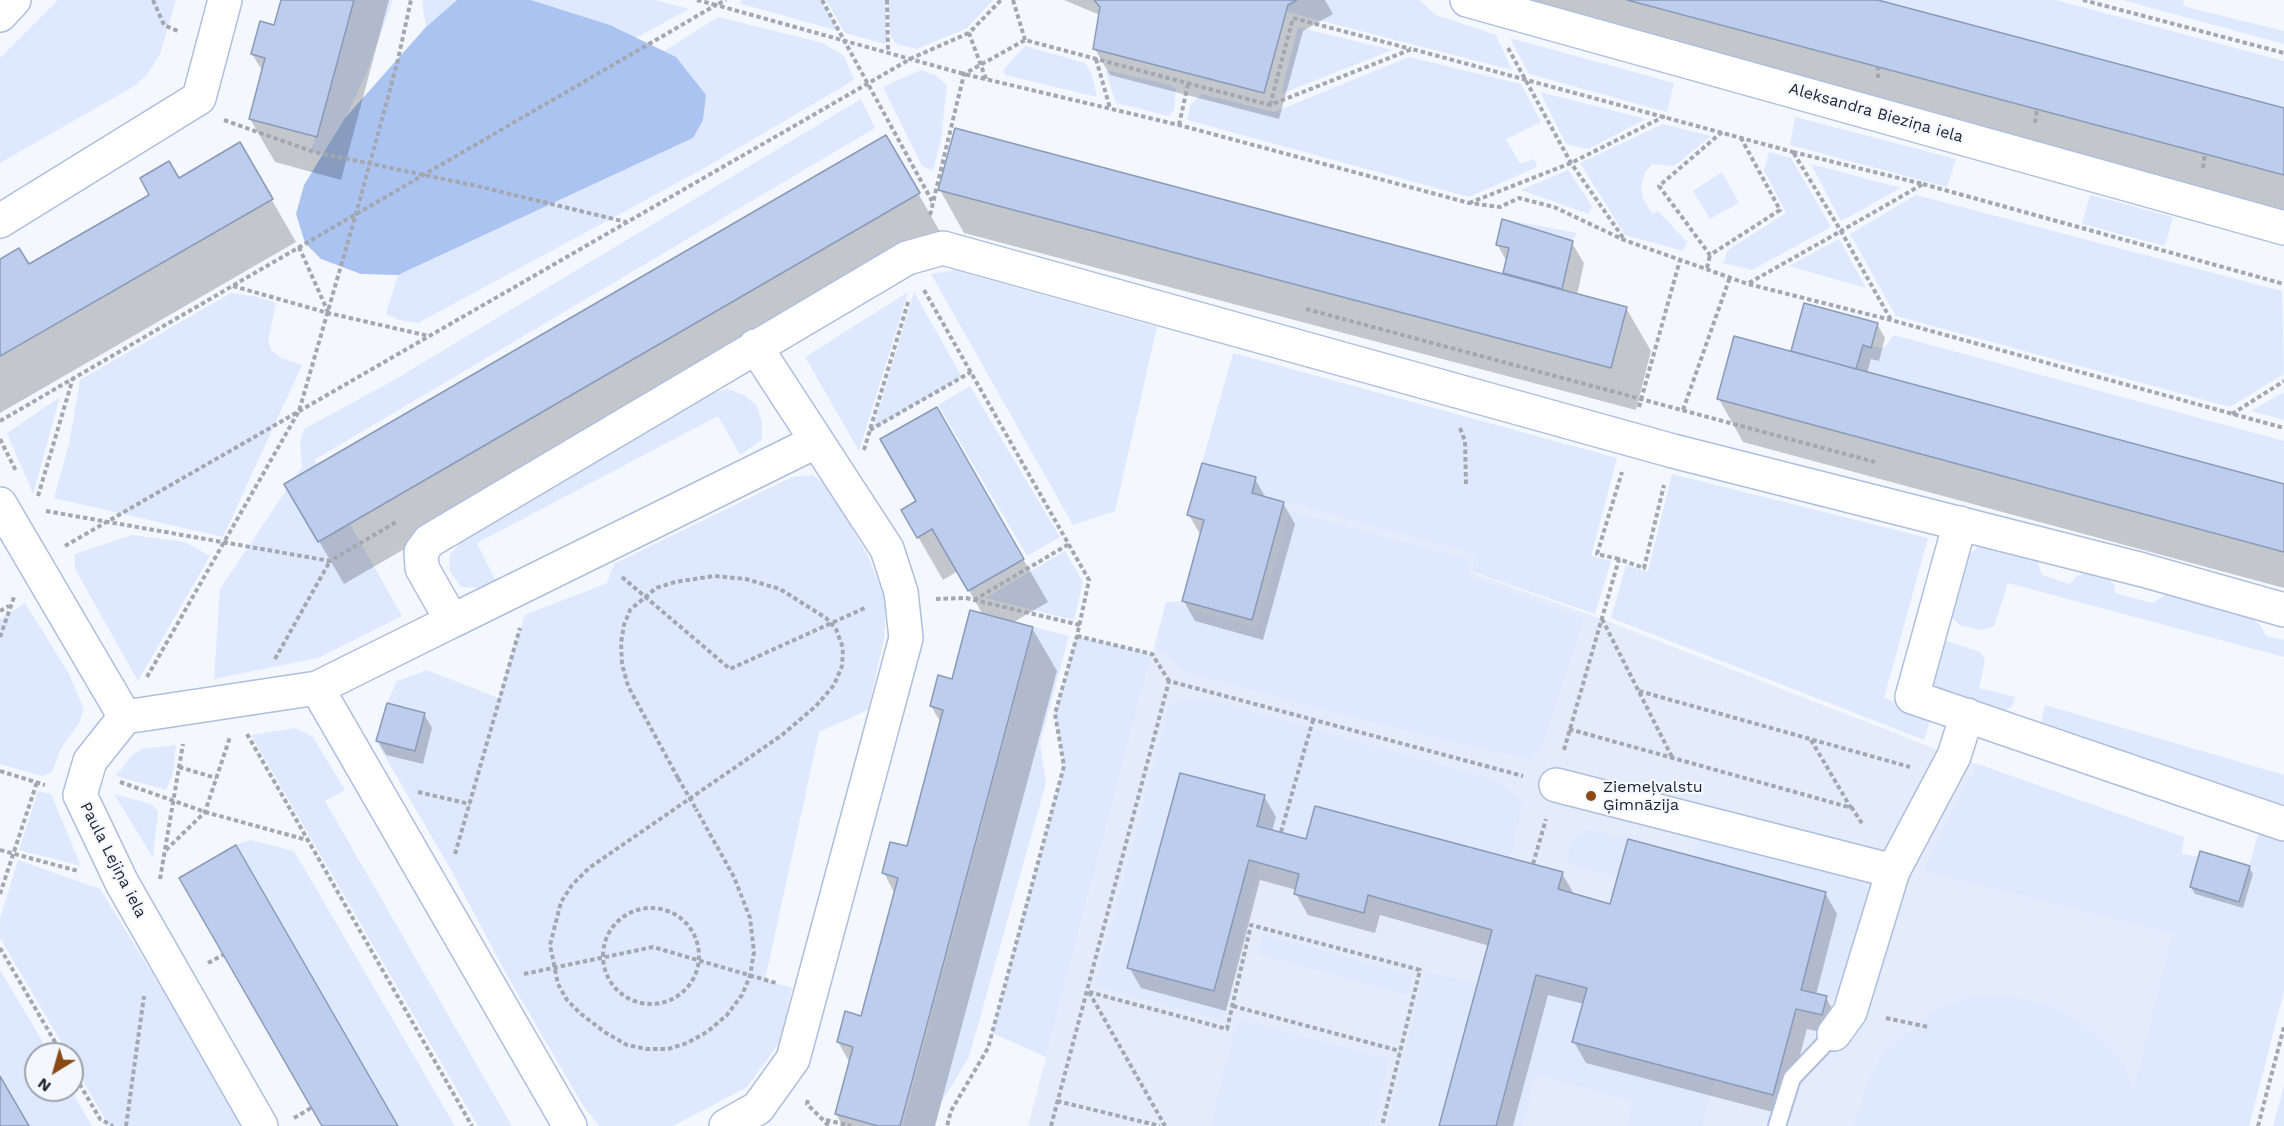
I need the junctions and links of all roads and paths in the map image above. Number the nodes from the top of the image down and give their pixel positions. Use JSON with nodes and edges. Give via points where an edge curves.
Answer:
{"nodes":[{"id":1,"x":14,"y":0,"type":"edge"},
{"id":2,"x":225,"y":0,"type":"edge"},
{"id":3,"x":411,"y":0,"type":"edge"},
{"id":4,"x":697,"y":0,"type":"edge"},
{"id":5,"x":711,"y":0,"type":"edge"},
{"id":6,"x":726,"y":0,"type":"edge"},
{"id":7,"x":822,"y":0,"type":"edge"},
{"id":8,"x":887,"y":0,"type":"edge"},
{"id":9,"x":1001,"y":0,"type":"edge"},
{"id":10,"x":1013,"y":0,"type":"edge"},
{"id":11,"x":1467,"y":0,"type":"edge"},
{"id":12,"x":2083,"y":0,"type":"edge"},
{"id":13,"x":716,"y":5,"type":"junction"},
{"id":14,"x":0,"y":15,"type":"edge"},
{"id":15,"x":969,"y":33,"type":"junction"},
{"id":16,"x":844,"y":40,"type":"junction"},
{"id":17,"x":1025,"y":40,"type":"junction"},
{"id":18,"x":1505,"y":44,"type":"dead end"},
{"id":19,"x":1412,"y":49,"type":"junction"},
{"id":20,"x":888,"y":52,"type":"junction"},
{"id":21,"x":2284,"y":53,"type":"edge"},
{"id":22,"x":912,"y":58,"type":"junction"},
{"id":23,"x":1096,"y":59,"type":"junction"},
{"id":24,"x":980,"y":65,"type":"junction"},
{"id":25,"x":964,"y":74,"type":"junction"},
{"id":26,"x":986,"y":79,"type":"junction"},
{"id":27,"x":1525,"y":80,"type":"junction"},
{"id":28,"x":868,"y":83,"type":"junction"},
{"id":29,"x":1188,"y":84,"type":"junction"},
{"id":30,"x":1270,"y":105,"type":"junction"},
{"id":31,"x":1111,"y":109,"type":"junction"},
{"id":32,"x":1665,"y":116,"type":"junction"},
{"id":33,"x":221,"y":118,"type":"dead end"},
{"id":34,"x":1179,"y":125,"type":"junction"},
{"id":35,"x":1722,"y":132,"type":"junction"},
{"id":36,"x":1741,"y":138,"type":"junction"},
{"id":37,"x":1793,"y":152,"type":"junction"},
{"id":38,"x":1571,"y":163,"type":"junction"},
{"id":39,"x":370,"y":164,"type":"junction"},
{"id":40,"x":423,"y":175,"type":"junction"},
{"id":41,"x":1923,"y":184,"type":"junction"},
{"id":42,"x":933,"y":201,"type":"junction"},
{"id":43,"x":1469,"y":203,"type":"junction"},
{"id":44,"x":356,"y":214,"type":"junction"},
{"id":45,"x":930,"y":214,"type":"junction"},
{"id":46,"x":941,"y":217,"type":"dead end"},
{"id":47,"x":919,"y":220,"type":"dead end"},
{"id":48,"x":0,"y":221,"type":"edge"},
{"id":49,"x":627,"y":222,"type":"junction"},
{"id":50,"x":2284,"y":228,"type":"edge"},
{"id":51,"x":1841,"y":231,"type":"junction"},
{"id":52,"x":1624,"y":240,"type":"junction"},
{"id":53,"x":299,"y":247,"type":"junction"},
{"id":54,"x":1710,"y":255,"type":"junction"},
{"id":55,"x":911,"y":266,"type":"junction"},
{"id":56,"x":1707,"y":268,"type":"junction"},
{"id":57,"x":1730,"y":277,"type":"junction"},
{"id":58,"x":1748,"y":284,"type":"junction"},
{"id":59,"x":2284,"y":284,"type":"edge"},
{"id":60,"x":232,"y":286,"type":"junction"},
{"id":61,"x":1298,"y":307,"type":"dead end"},
{"id":62,"x":328,"y":313,"type":"junction"},
{"id":63,"x":1891,"y":320,"type":"junction"},
{"id":64,"x":430,"y":336,"type":"junction"},
{"id":65,"x":755,"y":346,"type":"junction"},
{"id":66,"x":970,"y":372,"type":"junction"},
{"id":67,"x":73,"y":378,"type":"junction"},
{"id":68,"x":2284,"y":381,"type":"edge"},
{"id":69,"x":1445,"y":388,"type":"junction"},
{"id":70,"x":299,"y":411,"type":"junction"},
{"id":71,"x":1683,"y":411,"type":"junction"},
{"id":72,"x":2232,"y":414,"type":"junction"},
{"id":73,"x":0,"y":421,"type":"edge"},
{"id":74,"x":2284,"y":428,"type":"edge"},
{"id":75,"x":870,"y":430,"type":"junction"},
{"id":76,"x":0,"y":439,"type":"edge"},
{"id":77,"x":815,"y":442,"type":"junction"},
{"id":78,"x":857,"y":446,"type":"dead end"},
{"id":79,"x":1673,"y":451,"type":"junction"},
{"id":80,"x":1880,"y":464,"type":"dead end"},
{"id":81,"x":19,"y":479,"type":"dead end"},
{"id":82,"x":1466,"y":484,"type":"dead end"},
{"id":83,"x":37,"y":498,"type":"dead end"},
{"id":84,"x":0,"y":504,"type":"edge"},
{"id":85,"x":44,"y":511,"type":"dead end"},
{"id":86,"x":402,"y":519,"type":"dead end"},
{"id":87,"x":107,"y":521,"type":"junction"},
{"id":88,"x":1960,"y":523,"type":"junction"},
{"id":89,"x":224,"y":542,"type":"junction"},
{"id":90,"x":1069,"y":544,"type":"junction"},
{"id":91,"x":330,"y":561,"type":"junction"},
{"id":92,"x":35,"y":563,"type":"junction"},
{"id":93,"x":614,"y":580,"type":"dead end"},
{"id":94,"x":644,"y":596,"type":"junction"},
{"id":95,"x":902,"y":598,"type":"junction"},
{"id":96,"x":974,"y":600,"type":"junction"},
{"id":97,"x":10,"y":605,"type":"dead end"},
{"id":98,"x":2284,"y":610,"type":"edge"},
{"id":99,"x":0,"y":611,"type":"edge"},
{"id":100,"x":1602,"y":619,"type":"junction"},
{"id":101,"x":452,"y":621,"type":"junction"},
{"id":102,"x":830,"y":623,"type":"junction"},
{"id":103,"x":521,"y":625,"type":"dead end"},
{"id":104,"x":1080,"y":625,"type":"junction"},
{"id":105,"x":1077,"y":636,"type":"junction"},
{"id":106,"x":274,"y":661,"type":"dead end"},
{"id":107,"x":1169,"y":681,"type":"junction"},
{"id":108,"x":144,"y":683,"type":"dead end"},
{"id":109,"x":317,"y":688,"type":"junction"},
{"id":110,"x":1639,"y":692,"type":"junction"},
{"id":111,"x":1967,"y":716,"type":"junction"},
{"id":112,"x":125,"y":717,"type":"junction"},
{"id":113,"x":1313,"y":720,"type":"junction"},
{"id":114,"x":244,"y":729,"type":"dead end"},
{"id":115,"x":1569,"y":729,"type":"junction"},
{"id":116,"x":232,"y":731,"type":"dead end"},
{"id":117,"x":184,"y":738,"type":"dead end"},
{"id":118,"x":1810,"y":739,"type":"junction"},
{"id":119,"x":1563,"y":752,"type":"dead end"},
{"id":120,"x":1672,"y":758,"type":"junction"},
{"id":121,"x":179,"y":767,"type":"junction"},
{"id":122,"x":0,"y":771,"type":"edge"},
{"id":123,"x":1943,"y":776,"type":"junction"},
{"id":124,"x":216,"y":778,"type":"junction"},
{"id":125,"x":37,"y":782,"type":"junction"},
{"id":126,"x":119,"y":782,"type":"dead end"},
{"id":127,"x":47,"y":785,"type":"dead end"},
{"id":128,"x":1556,"y":785,"type":"joint"},
{"id":129,"x":407,"y":790,"type":"dead end"},
{"id":130,"x":174,"y":801,"type":"junction"},
{"id":131,"x":470,"y":804,"type":"junction"},
{"id":132,"x":1852,"y":808,"type":"junction"},
{"id":133,"x":205,"y":812,"type":"junction"},
{"id":134,"x":1546,"y":821,"type":"dead end"},
{"id":135,"x":2284,"y":824,"type":"edge"},
{"id":136,"x":1863,"y":826,"type":"dead end"},
{"id":137,"x":1281,"y":832,"type":"dead end"},
{"id":138,"x":307,"y":840,"type":"junction"},
{"id":139,"x":0,"y":850,"type":"edge"},
{"id":140,"x":165,"y":852,"type":"junction"},
{"id":141,"x":13,"y":854,"type":"junction"},
{"id":142,"x":454,"y":859,"type":"dead end"},
{"id":143,"x":1533,"y":864,"type":"dead end"},
{"id":144,"x":1893,"y":871,"type":"junction"},
{"id":145,"x":80,"y":872,"type":"dead end"},
{"id":146,"x":159,"y":884,"type":"dead end"},
{"id":147,"x":0,"y":894,"type":"edge"},
{"id":148,"x":153,"y":937,"type":"junction"},
{"id":149,"x":0,"y":948,"type":"edge"},
{"id":150,"x":604,"y":957,"type":"junction"},
{"id":151,"x":698,"y":961,"type":"junction"},
{"id":152,"x":553,"y":968,"type":"junction"},
{"id":153,"x":519,"y":975,"type":"dead end"},
{"id":154,"x":750,"y":976,"type":"junction"},
{"id":155,"x":1089,"y":992,"type":"junction"},
{"id":156,"x":811,"y":993,"type":"junction"},
{"id":157,"x":1233,"y":1006,"type":"junction"},
{"id":158,"x":1842,"y":1023,"type":"junction"},
{"id":159,"x":1928,"y":1027,"type":"dead end"},
{"id":160,"x":2284,"y":1027,"type":"edge"},
{"id":161,"x":55,"y":1042,"type":"edge"},
{"id":162,"x":1400,"y":1051,"type":"junction"},
{"id":163,"x":84,"y":1092,"type":"edge"},
{"id":164,"x":1057,"y":1101,"type":"junction"},
{"id":165,"x":100,"y":1119,"type":"junction"},
{"id":166,"x":825,"y":1120,"type":"dead end"},
{"id":167,"x":105,"y":1126,"type":"edge"},
{"id":168,"x":113,"y":1126,"type":"edge"},
{"id":169,"x":126,"y":1126,"type":"edge"},
{"id":170,"x":261,"y":1126,"type":"edge"},
{"id":171,"x":472,"y":1126,"type":"edge"},
{"id":172,"x":570,"y":1126,"type":"edge"},
{"id":173,"x":726,"y":1126,"type":"edge"},
{"id":174,"x":851,"y":1126,"type":"edge"},
{"id":175,"x":947,"y":1126,"type":"edge"},
{"id":176,"x":1051,"y":1126,"type":"edge"},
{"id":177,"x":1160,"y":1126,"type":"edge"},
{"id":178,"x":1165,"y":1126,"type":"edge"},
{"id":179,"x":1382,"y":1126,"type":"edge"},
{"id":180,"x":1777,"y":1126,"type":"edge"},
{"id":181,"x":2258,"y":1126,"type":"edge"}],
"edges":[{"from":1,"to":14,"type":"street"},
{"from":2,"to":48,"type":"street","via":[[200,98]]},
{"from":3,"to":39,"type":"path"},
{"from":4,"to":13,"type":"path"},
{"from":5,"to":13,"type":"path"},
{"from":6,"to":13,"type":"path"},
{"from":7,"to":16,"type":"path"},
{"from":8,"to":20,"type":"path"},
{"from":9,"to":15,"type":"path"},
{"from":10,"to":17,"type":"path"},
{"from":11,"to":50,"type":"street","name":"Aleksandra Bieziņa iela"},
{"from":12,"to":21,"type":"path"},
{"from":13,"to":16,"type":"path"},
{"from":13,"to":40,"type":"path"},
{"from":15,"to":22,"type":"path"},
{"from":15,"to":24,"type":"path"},
{"from":16,"to":20,"type":"path"},
{"from":16,"to":28,"type":"path"},
{"from":17,"to":23,"type":"path"},
{"from":17,"to":24,"type":"path"},
{"from":18,"to":27,"type":"path"},
{"from":19,"to":27,"type":"path"},
{"from":19,"to":30,"type":"path"},
{"from":19,"to":30,"type":"path","via":[[1293,18]]},
{"from":20,"to":22,"type":"path"},
{"from":22,"to":25,"type":"path"},
{"from":22,"to":28,"type":"path"},
{"from":23,"to":29,"type":"path"},
{"from":23,"to":31,"type":"path"},
{"from":24,"to":25,"type":"path"},
{"from":24,"to":26,"type":"path"},
{"from":25,"to":26,"type":"path"},
{"from":25,"to":42,"type":"path"},
{"from":26,"to":31,"type":"path"},
{"from":27,"to":32,"type":"path"},
{"from":27,"to":38,"type":"path"},
{"from":28,"to":42,"type":"path"},
{"from":28,"to":49,"type":"path"},
{"from":29,"to":30,"type":"path"},
{"from":29,"to":34,"type":"path"},
{"from":31,"to":34,"type":"path"},
{"from":32,"to":35,"type":"path"},
{"from":32,"to":38,"type":"path"},
{"from":33,"to":39,"type":"path","via":[[314,152]]},
{"from":34,"to":43,"type":"path"},
{"from":35,"to":36,"type":"path"},
{"from":35,"to":54,"type":"path","via":[[1659,186]]},
{"from":36,"to":37,"type":"path"},
{"from":36,"to":54,"type":"path","via":[[1780,210]]},
{"from":37,"to":41,"type":"path"},
{"from":37,"to":51,"type":"path"},
{"from":38,"to":43,"type":"path"},
{"from":38,"to":52,"type":"path"},
{"from":39,"to":40,"type":"path"},
{"from":39,"to":44,"type":"path"},
{"from":40,"to":44,"type":"path"},
{"from":40,"to":49,"type":"path"},
{"from":41,"to":51,"type":"path"},
{"from":41,"to":59,"type":"path"},
{"from":42,"to":45,"type":"path"},
{"from":43,"to":52,"type":"path","via":[[1500,207],[1520,198],[1554,207]]},
{"from":44,"to":53,"type":"path"},
{"from":44,"to":62,"type":"path"},
{"from":45,"to":46,"type":"path"},
{"from":45,"to":47,"type":"path"},
{"from":45,"to":55,"type":"path"},
{"from":49,"to":64,"type":"path"},
{"from":51,"to":58,"type":"path"},
{"from":51,"to":63,"type":"path"},
{"from":52,"to":56,"type":"path"},
{"from":53,"to":60,"type":"path"},
{"from":53,"to":62,"type":"path"},
{"from":54,"to":56,"type":"path"},
{"from":55,"to":65,"type":"street"},
{"from":55,"to":66,"type":"path"},
{"from":55,"to":69,"type":"street","via":[[943,248]]},
{"from":55,"to":75,"type":"path"},
{"from":56,"to":57,"type":"path"},
{"from":57,"to":58,"type":"path"},
{"from":57,"to":71,"type":"path"},
{"from":58,"to":63,"type":"path"},
{"from":60,"to":62,"type":"path"},
{"from":60,"to":67,"type":"path"},
{"from":61,"to":71,"type":"path"},
{"from":62,"to":64,"type":"path"},
{"from":62,"to":70,"type":"path"},
{"from":63,"to":72,"type":"path"},
{"from":64,"to":70,"type":"path"},
{"from":65,"to":77,"type":"street"},
{"from":65,"to":101,"type":"street","via":[[429,541],[421,552],[422,568]]},
{"from":66,"to":75,"type":"path"},
{"from":66,"to":90,"type":"path"},
{"from":67,"to":73,"type":"path"},
{"from":67,"to":83,"type":"path"},
{"from":68,"to":72,"type":"path"},
{"from":69,"to":79,"type":"street"},
{"from":69,"to":82,"type":"path","via":[[1465,441]]},
{"from":70,"to":87,"type":"path"},
{"from":70,"to":89,"type":"path"},
{"from":71,"to":79,"type":"path"},
{"from":71,"to":80,"type":"path"},
{"from":72,"to":74,"type":"path"},
{"from":75,"to":78,"type":"path","via":[[863,456]]},
{"from":76,"to":81,"type":"path"},
{"from":77,"to":95,"type":"street","via":[[887,549]]},
{"from":77,"to":101,"type":"street"},
{"from":79,"to":88,"type":"street"},
{"from":79,"to":100,"type":"path","via":[[1644,568],[1619,559]]},
{"from":84,"to":92,"type":"street"},
{"from":85,"to":87,"type":"path"},
{"from":86,"to":91,"type":"path"},
{"from":87,"to":89,"type":"path"},
{"from":87,"to":92,"type":"path"},
{"from":88,"to":98,"type":"street"},
{"from":88,"to":111,"type":"street","via":[[1912,697]]},
{"from":89,"to":91,"type":"path"},
{"from":89,"to":108,"type":"path"},
{"from":90,"to":96,"type":"path"},
{"from":90,"to":104,"type":"path","via":[[1089,580]]},
{"from":91,"to":106,"type":"path"},
{"from":92,"to":112,"type":"street"},
{"from":93,"to":94,"type":"path","via":[[621,576]]},
{"from":94,"to":102,"type":"path","via":[[675,582],[714,576],[746,579],[780,589],[815,609]]},
{"from":94,"to":102,"type":"path","via":[[730,669]]},
{"from":94,"to":154,"type":"path","bridge":true,"via":[[630,610],[624,625],[622,664],[638,706],[734,877],[750,918],[754,952]]},
{"from":95,"to":96,"type":"path"},
{"from":95,"to":102,"type":"path","via":[[885,599]]},
{"from":95,"to":156,"type":"street","via":[[906,638]]},
{"from":96,"to":104,"type":"path"},
{"from":97,"to":99,"type":"path"},
{"from":100,"to":110,"type":"path"},
{"from":100,"to":115,"type":"path"},
{"from":101,"to":109,"type":"street"},
{"from":102,"to":152,"type":"path","via":[[843,648],[842,666],[834,685],[782,735],[589,868],[572,885],[554,923],[550,945]]},
{"from":103,"to":131,"type":"path"},
{"from":104,"to":105,"type":"path"},
{"from":105,"to":107,"type":"path","via":[[1152,654]]},
{"from":105,"to":175,"type":"path","via":[[1055,714],[1064,766],[988,1048],[951,1111]]},
{"from":107,"to":113,"type":"path"},
{"from":107,"to":155,"type":"path"},
{"from":109,"to":112,"type":"street"},
{"from":109,"to":172,"type":"street"},
{"from":110,"to":118,"type":"path"},
{"from":110,"to":120,"type":"path"},
{"from":111,"to":123,"type":"street"},
{"from":111,"to":135,"type":"street"},
{"from":112,"to":148,"type":"street","name":"Paula Lejiņa iela","via":[[90,761],[80,795]]},
{"from":113,"to":128,"type":"path"},
{"from":113,"to":137,"type":"path"},
{"from":114,"to":138,"type":"path"},
{"from":115,"to":119,"type":"path"},
{"from":115,"to":120,"type":"path"},
{"from":116,"to":124,"type":"path"},
{"from":117,"to":121,"type":"path"},
{"from":118,"to":123,"type":"path"},
{"from":118,"to":132,"type":"path"},
{"from":120,"to":132,"type":"path"},
{"from":121,"to":124,"type":"path"},
{"from":121,"to":130,"type":"path"},
{"from":122,"to":125,"type":"path"},
{"from":123,"to":144,"type":"street"},
{"from":124,"to":133,"type":"path"},
{"from":125,"to":127,"type":"path"},
{"from":125,"to":141,"type":"path"},
{"from":126,"to":130,"type":"path"},
{"from":128,"to":144,"type":"street"},
{"from":129,"to":131,"type":"path"},
{"from":130,"to":133,"type":"path"},
{"from":130,"to":140,"type":"path"},
{"from":131,"to":142,"type":"path"},
{"from":132,"to":136,"type":"path"},
{"from":133,"to":138,"type":"path"},
{"from":133,"to":140,"type":"path"},
{"from":134,"to":143,"type":"path"},
{"from":138,"to":171,"type":"path"},
{"from":139,"to":141,"type":"path"},
{"from":140,"to":146,"type":"path"},
{"from":141,"to":145,"type":"path"},
{"from":141,"to":147,"type":"path"},
{"from":144,"to":158,"type":"street"},
{"from":148,"to":169,"type":"path"},
{"from":148,"to":170,"type":"street","name":"Paula Lejiņa iela"},
{"from":149,"to":161,"type":"path"},
{"from":150,"to":151,"type":"path","via":[[653,947]]},
{"from":150,"to":151,"type":"path","via":[[610,980],[620,993],[651,1004],[682,993],[693,979]]},
{"from":150,"to":151,"type":"path","via":[[609,932],[620,919],[634,910],[651,908],[667,910],[682,919],[696,939]]},
{"from":150,"to":152,"type":"path"},
{"from":151,"to":154,"type":"path"},
{"from":152,"to":153,"type":"path"},
{"from":152,"to":154,"type":"path","via":[[567,1000],[581,1014],[627,1045],[648,1049],[668,1049],[707,1032],[727,1015]]},
{"from":154,"to":156,"type":"path"},
{"from":155,"to":157,"type":"path","via":[[1227,1029]]},
{"from":155,"to":164,"type":"path"},
{"from":155,"to":178,"type":"path"},
{"from":156,"to":173,"type":"street","via":[[793,1059],[758,1108]]},
{"from":157,"to":162,"type":"path"},
{"from":157,"to":162,"type":"path","via":[[1251,925],[1420,970]]},
{"from":158,"to":159,"type":"path"},
{"from":158,"to":180,"type":"lane","via":[[1792,1078]]},
{"from":160,"to":181,"type":"path"},
{"from":162,"to":179,"type":"path"},
{"from":163,"to":165,"type":"path"},
{"from":164,"to":176,"type":"path"},
{"from":164,"to":177,"type":"path"},
{"from":165,"to":167,"type":"path"},
{"from":165,"to":168,"type":"path"},
{"from":166,"to":174,"type":"path"}]}
